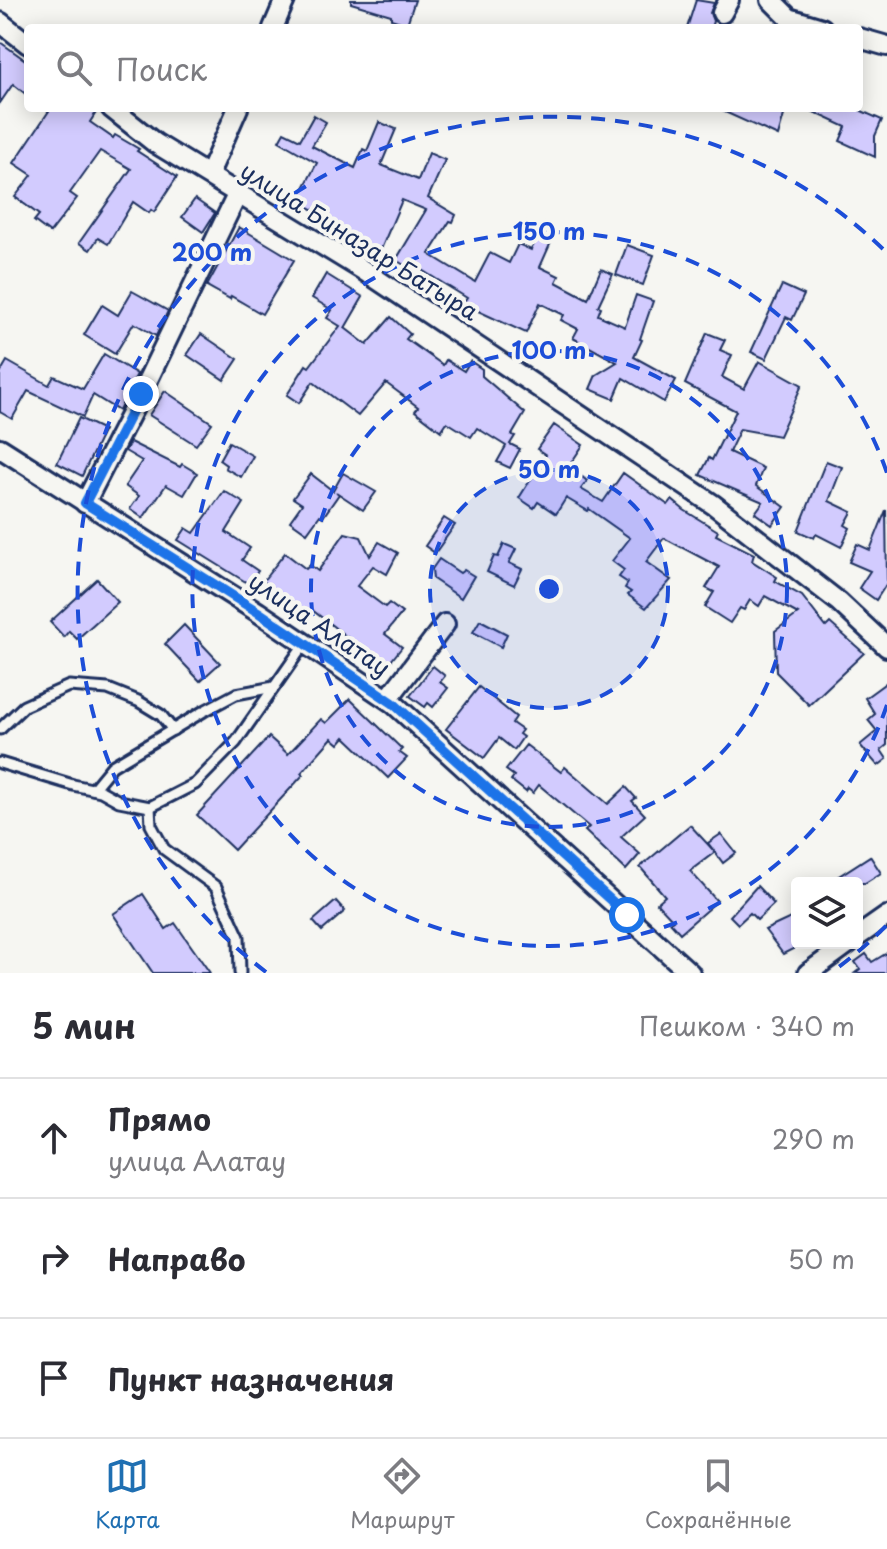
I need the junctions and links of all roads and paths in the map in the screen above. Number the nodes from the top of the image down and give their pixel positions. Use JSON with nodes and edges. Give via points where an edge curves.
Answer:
{"nodes":[{"id":1,"x":285,"y":0,"type":"edge"},
{"id":2,"x":771,"y":0,"type":"edge"},
{"id":3,"x":0,"y":22,"type":"edge"},
{"id":4,"x":275,"y":24,"type":"edge"},
{"id":5,"x":809,"y":24,"type":"edge"},
{"id":6,"x":863,"y":39,"type":"edge"},
{"id":7,"x":24,"y":41,"type":"edge"},
{"id":8,"x":887,"y":46,"type":"edge"},
{"id":9,"x":116,"y":112,"type":"edge"},
{"id":10,"x":236,"y":112,"type":"edge"},
{"id":11,"x":209,"y":174,"type":"junction"},
{"id":12,"x":237,"y":195,"type":"junction"},
{"id":13,"x":0,"y":448,"type":"edge"},
{"id":14,"x":85,"y":503,"type":"junction"},
{"id":15,"x":445,"y":624,"type":"dead end"},
{"id":16,"x":305,"y":643,"type":"junction"},
{"id":17,"x":887,"y":647,"type":"edge"},
{"id":18,"x":274,"y":687,"type":"junction"},
{"id":19,"x":388,"y":699,"type":"junction"},
{"id":20,"x":0,"y":729,"type":"edge"},
{"id":21,"x":173,"y":730,"type":"junction"},
{"id":22,"x":0,"y":763,"type":"edge"},
{"id":23,"x":93,"y":789,"type":"junction"},
{"id":24,"x":150,"y":807,"type":"junction"},
{"id":25,"x":887,"y":916,"type":"edge"},
{"id":26,"x":863,"y":933,"type":"edge"},
{"id":27,"x":841,"y":949,"type":"edge"},
{"id":28,"x":240,"y":973,"type":"edge"},
{"id":29,"x":690,"y":973,"type":"edge"},
{"id":30,"x":808,"y":973,"type":"edge"}],
"edges":[{"from":1,"to":4,"type":"street"},
{"from":2,"to":5,"type":"street","via":[[789,18]]},
{"from":3,"to":7,"type":"street"},
{"from":6,"to":8,"type":"street"},
{"from":9,"to":11,"type":"street","name":"улица Биназар Батыра","via":[[155,143]]},
{"from":10,"to":11,"type":"street"},
{"from":11,"to":12,"type":"street","name":"улица Биназар Батыра"},
{"from":12,"to":14,"type":"street"},
{"from":12,"to":17,"type":"street","name":"улица Биназар Батыра","via":[[363,270],[714,505],[839,602]]},
{"from":13,"to":14,"type":"street","name":"улица Алатау"},
{"from":14,"to":16,"type":"street","name":"улица Алатау"},
{"from":15,"to":19,"type":"street"},
{"from":16,"to":18,"type":"lane"},
{"from":16,"to":19,"type":"street","name":"улица Алатау"},
{"from":18,"to":21,"type":"lane","via":[[236,694]]},
{"from":18,"to":24,"type":"lane","via":[[236,742],[195,784]]},
{"from":19,"to":29,"type":"street","name":"улица Алатау"},
{"from":20,"to":21,"type":"lane","via":[[24,706],[69,686],[108,689],[138,701]]},
{"from":21,"to":23,"type":"lane","via":[[112,766]]},
{"from":22,"to":23,"type":"lane"},
{"from":23,"to":24,"type":"lane"},
{"from":24,"to":28,"type":"lane","via":[[151,825],[164,849],[216,887],[239,937]]},
{"from":25,"to":26,"type":"street"},
{"from":27,"to":30,"type":"street"}]}
